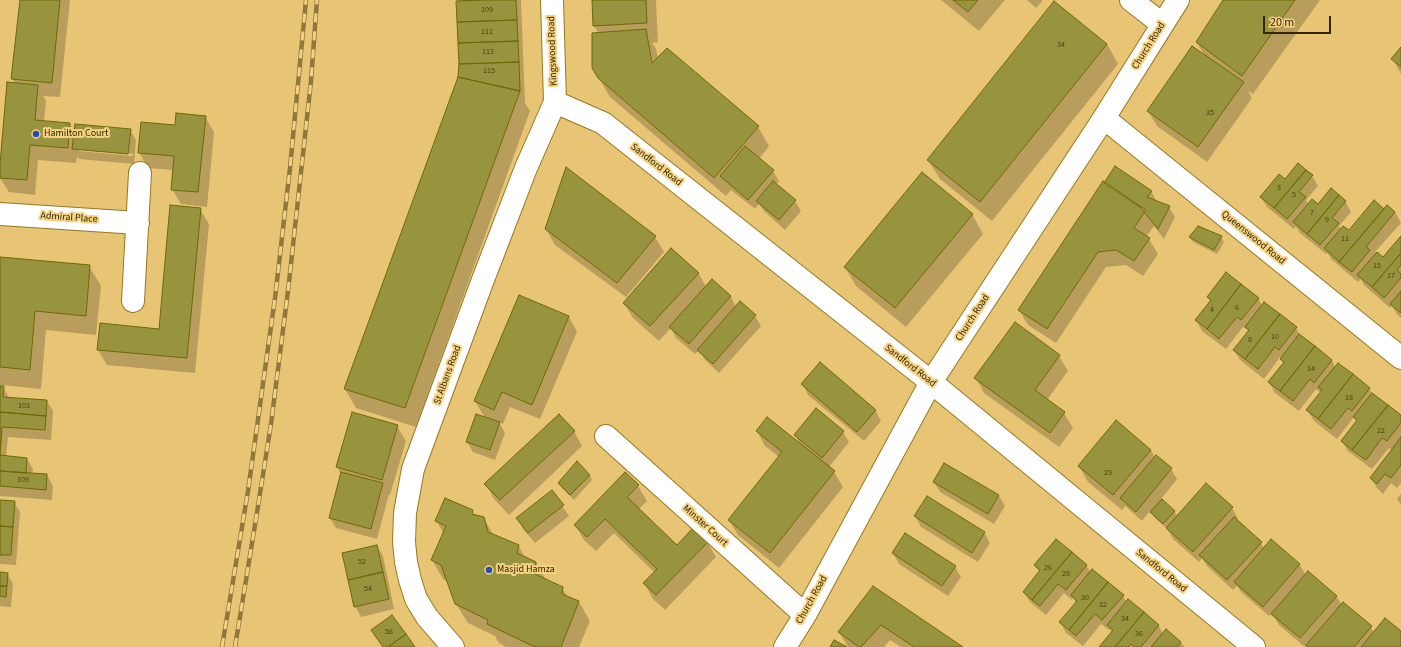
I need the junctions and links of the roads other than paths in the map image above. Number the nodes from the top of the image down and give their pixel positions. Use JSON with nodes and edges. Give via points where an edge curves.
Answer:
{"nodes":[{"id":1,"x":552,"y":0,"type":"edge"},
{"id":2,"x":1131,"y":0,"type":"edge"},
{"id":3,"x":1178,"y":0,"type":"edge"},
{"id":4,"x":1162,"y":24,"type":"junction"},
{"id":5,"x":555,"y":102,"type":"junction"},
{"id":6,"x":1104,"y":118,"type":"junction"},
{"id":7,"x":140,"y":173,"type":"dead end"},
{"id":8,"x":0,"y":214,"type":"edge"},
{"id":9,"x":138,"y":223,"type":"junction"},
{"id":10,"x":133,"y":301,"type":"dead end"},
{"id":11,"x":1401,"y":358,"type":"edge"},
{"id":12,"x":931,"y":382,"type":"junction"},
{"id":13,"x":606,"y":436,"type":"dead end"},
{"id":14,"x":805,"y":615,"type":"junction"},
{"id":15,"x":453,"y":647,"type":"edge"},
{"id":16,"x":785,"y":647,"type":"edge"},
{"id":17,"x":1254,"y":647,"type":"edge"}],
"edges":[{"from":1,"to":5,"type":"street","name":"Kingswood Road"},
{"from":2,"to":4,"type":"street"},
{"from":3,"to":4,"type":"street","name":"Church Road"},
{"from":4,"to":6,"type":"street","name":"Church Road"},
{"from":5,"to":12,"type":"street","name":"Sandford Road","via":[[603,123]]},
{"from":5,"to":15,"type":"street","name":"St Albans Road","via":[[526,168],[413,469],[405,513],[404,542],[410,580],[416,599],[427,617]]},
{"from":6,"to":11,"type":"street","name":"Queenswood Road"},
{"from":6,"to":12,"type":"street","name":"Church Road"},
{"from":7,"to":9,"type":"street"},
{"from":8,"to":9,"type":"street","name":"Admiral Place"},
{"from":9,"to":10,"type":"street"},
{"from":12,"to":14,"type":"street","name":"Church Road"},
{"from":12,"to":17,"type":"street","name":"Sandford Road"},
{"from":13,"to":14,"type":"street","name":"Minster Court"},
{"from":14,"to":16,"type":"street","name":"Church Road"}]}
